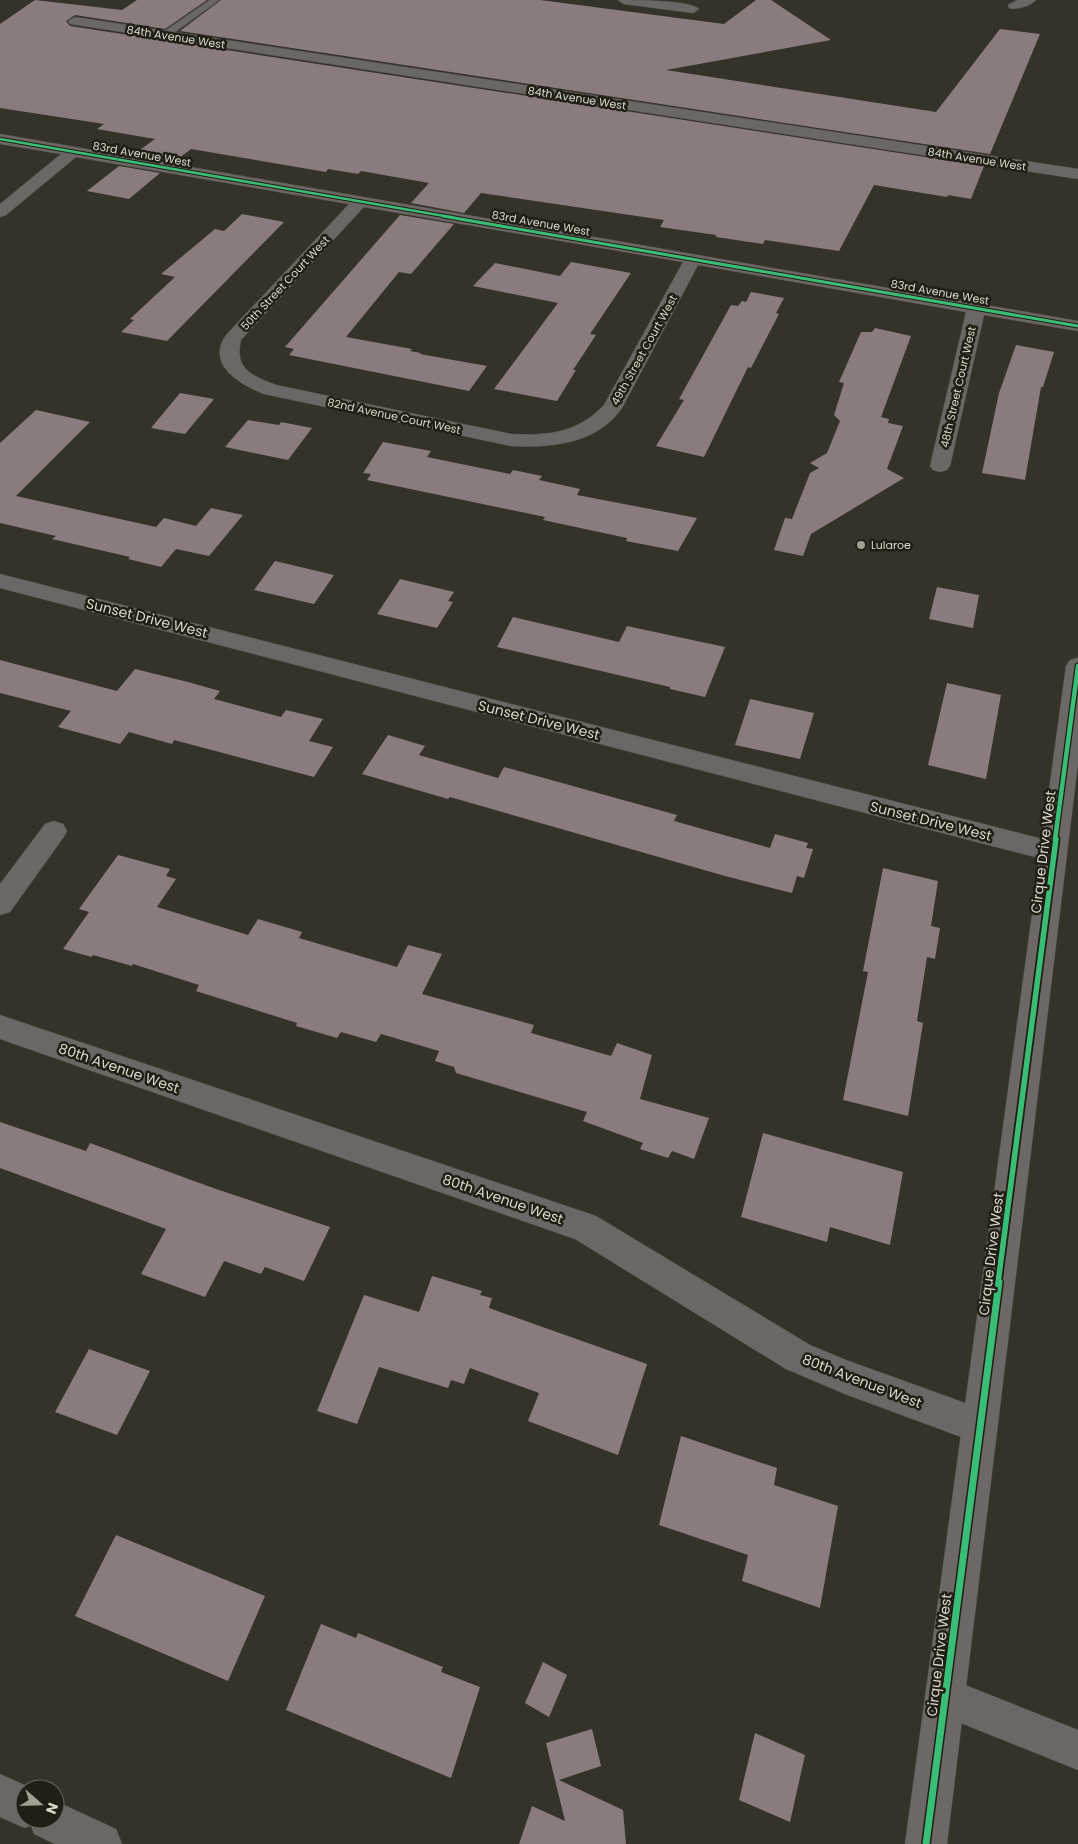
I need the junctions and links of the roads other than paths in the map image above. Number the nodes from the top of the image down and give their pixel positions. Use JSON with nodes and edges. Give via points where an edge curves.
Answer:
{"nodes":[{"id":1,"x":215,"y":0,"type":"edge"},
{"id":2,"x":624,"y":0,"type":"edge"},
{"id":3,"x":1030,"y":0,"type":"edge"},
{"id":4,"x":1014,"y":5,"type":"dead end"},
{"id":5,"x":693,"y":9,"type":"dead end"},
{"id":6,"x":75,"y":21,"type":"dead end"},
{"id":7,"x":165,"y":35,"type":"junction"},
{"id":8,"x":0,"y":139,"type":"edge"},
{"id":9,"x":73,"y":152,"type":"junction"},
{"id":10,"x":1078,"y":174,"type":"edge"},
{"id":11,"x":360,"y":202,"type":"junction"},
{"id":12,"x":0,"y":212,"type":"edge"},
{"id":13,"x":693,"y":259,"type":"junction"},
{"id":14,"x":976,"y":309,"type":"junction"},
{"id":15,"x":1078,"y":326,"type":"edge"},
{"id":16,"x":236,"y":370,"type":"joint"},
{"id":17,"x":557,"y":440,"type":"joint"},
{"id":18,"x":940,"y":466,"type":"dead end"},
{"id":19,"x":0,"y":581,"type":"edge"},
{"id":20,"x":1078,"y":666,"type":"edge"},
{"id":21,"x":54,"y":831,"type":"dead end"},
{"id":22,"x":1066,"y":855,"type":"edge"},
{"id":23,"x":0,"y":904,"type":"edge"},
{"id":24,"x":0,"y":1027,"type":"edge"},
{"id":25,"x":980,"y":1426,"type":"junction"},
{"id":26,"x":945,"y":1697,"type":"junction"},
{"id":27,"x":1078,"y":1750,"type":"edge"},
{"id":28,"x":0,"y":1795,"type":"edge"},
{"id":29,"x":15,"y":1803,"type":"edge"},
{"id":30,"x":65,"y":1827,"type":"edge"},
{"id":31,"x":101,"y":1844,"type":"edge"},
{"id":32,"x":926,"y":1844,"type":"edge"}],
"edges":[{"from":1,"to":7,"type":"lane"},
{"from":2,"to":5,"type":"street"},
{"from":3,"to":4,"type":"street"},
{"from":6,"to":7,"type":"street","name":"84th Avenue West"},
{"from":7,"to":10,"type":"street","name":"84th Avenue West"},
{"from":8,"to":9,"type":"street","name":"83rd Avenue West"},
{"from":9,"to":11,"type":"street","name":"83rd Avenue West"},
{"from":9,"to":12,"type":"street"},
{"from":11,"to":13,"type":"street","name":"83rd Avenue West"},
{"from":11,"to":16,"type":"street","name":"50th Street Court West","via":[[232,339],[230,359]]},
{"from":13,"to":14,"type":"street","name":"83rd Avenue West"},
{"from":13,"to":17,"type":"street","name":"49th Street Court West","via":[[604,419],[574,436]]},
{"from":14,"to":15,"type":"street","name":"83rd Avenue West"},
{"from":14,"to":18,"type":"street","name":"48th Street Court West"},
{"from":16,"to":17,"type":"street","name":"82nd Avenue Court West","via":[[253,383],[271,390],[511,440]]},
{"from":19,"to":22,"type":"street","name":"Sunset Drive West"},
{"from":20,"to":22,"type":"street","name":"Cirque Drive West"},
{"from":21,"to":23,"type":"street"},
{"from":22,"to":25,"type":"street","name":"Cirque Drive West"},
{"from":24,"to":25,"type":"street","name":"80th Avenue West","via":[[585,1227],[798,1357]]},
{"from":25,"to":26,"type":"street","name":"Cirque Drive West"},
{"from":26,"to":27,"type":"street"},
{"from":26,"to":32,"type":"street","name":"Cirque Drive West"},
{"from":28,"to":29,"type":"street"},
{"from":30,"to":31,"type":"street"}]}
